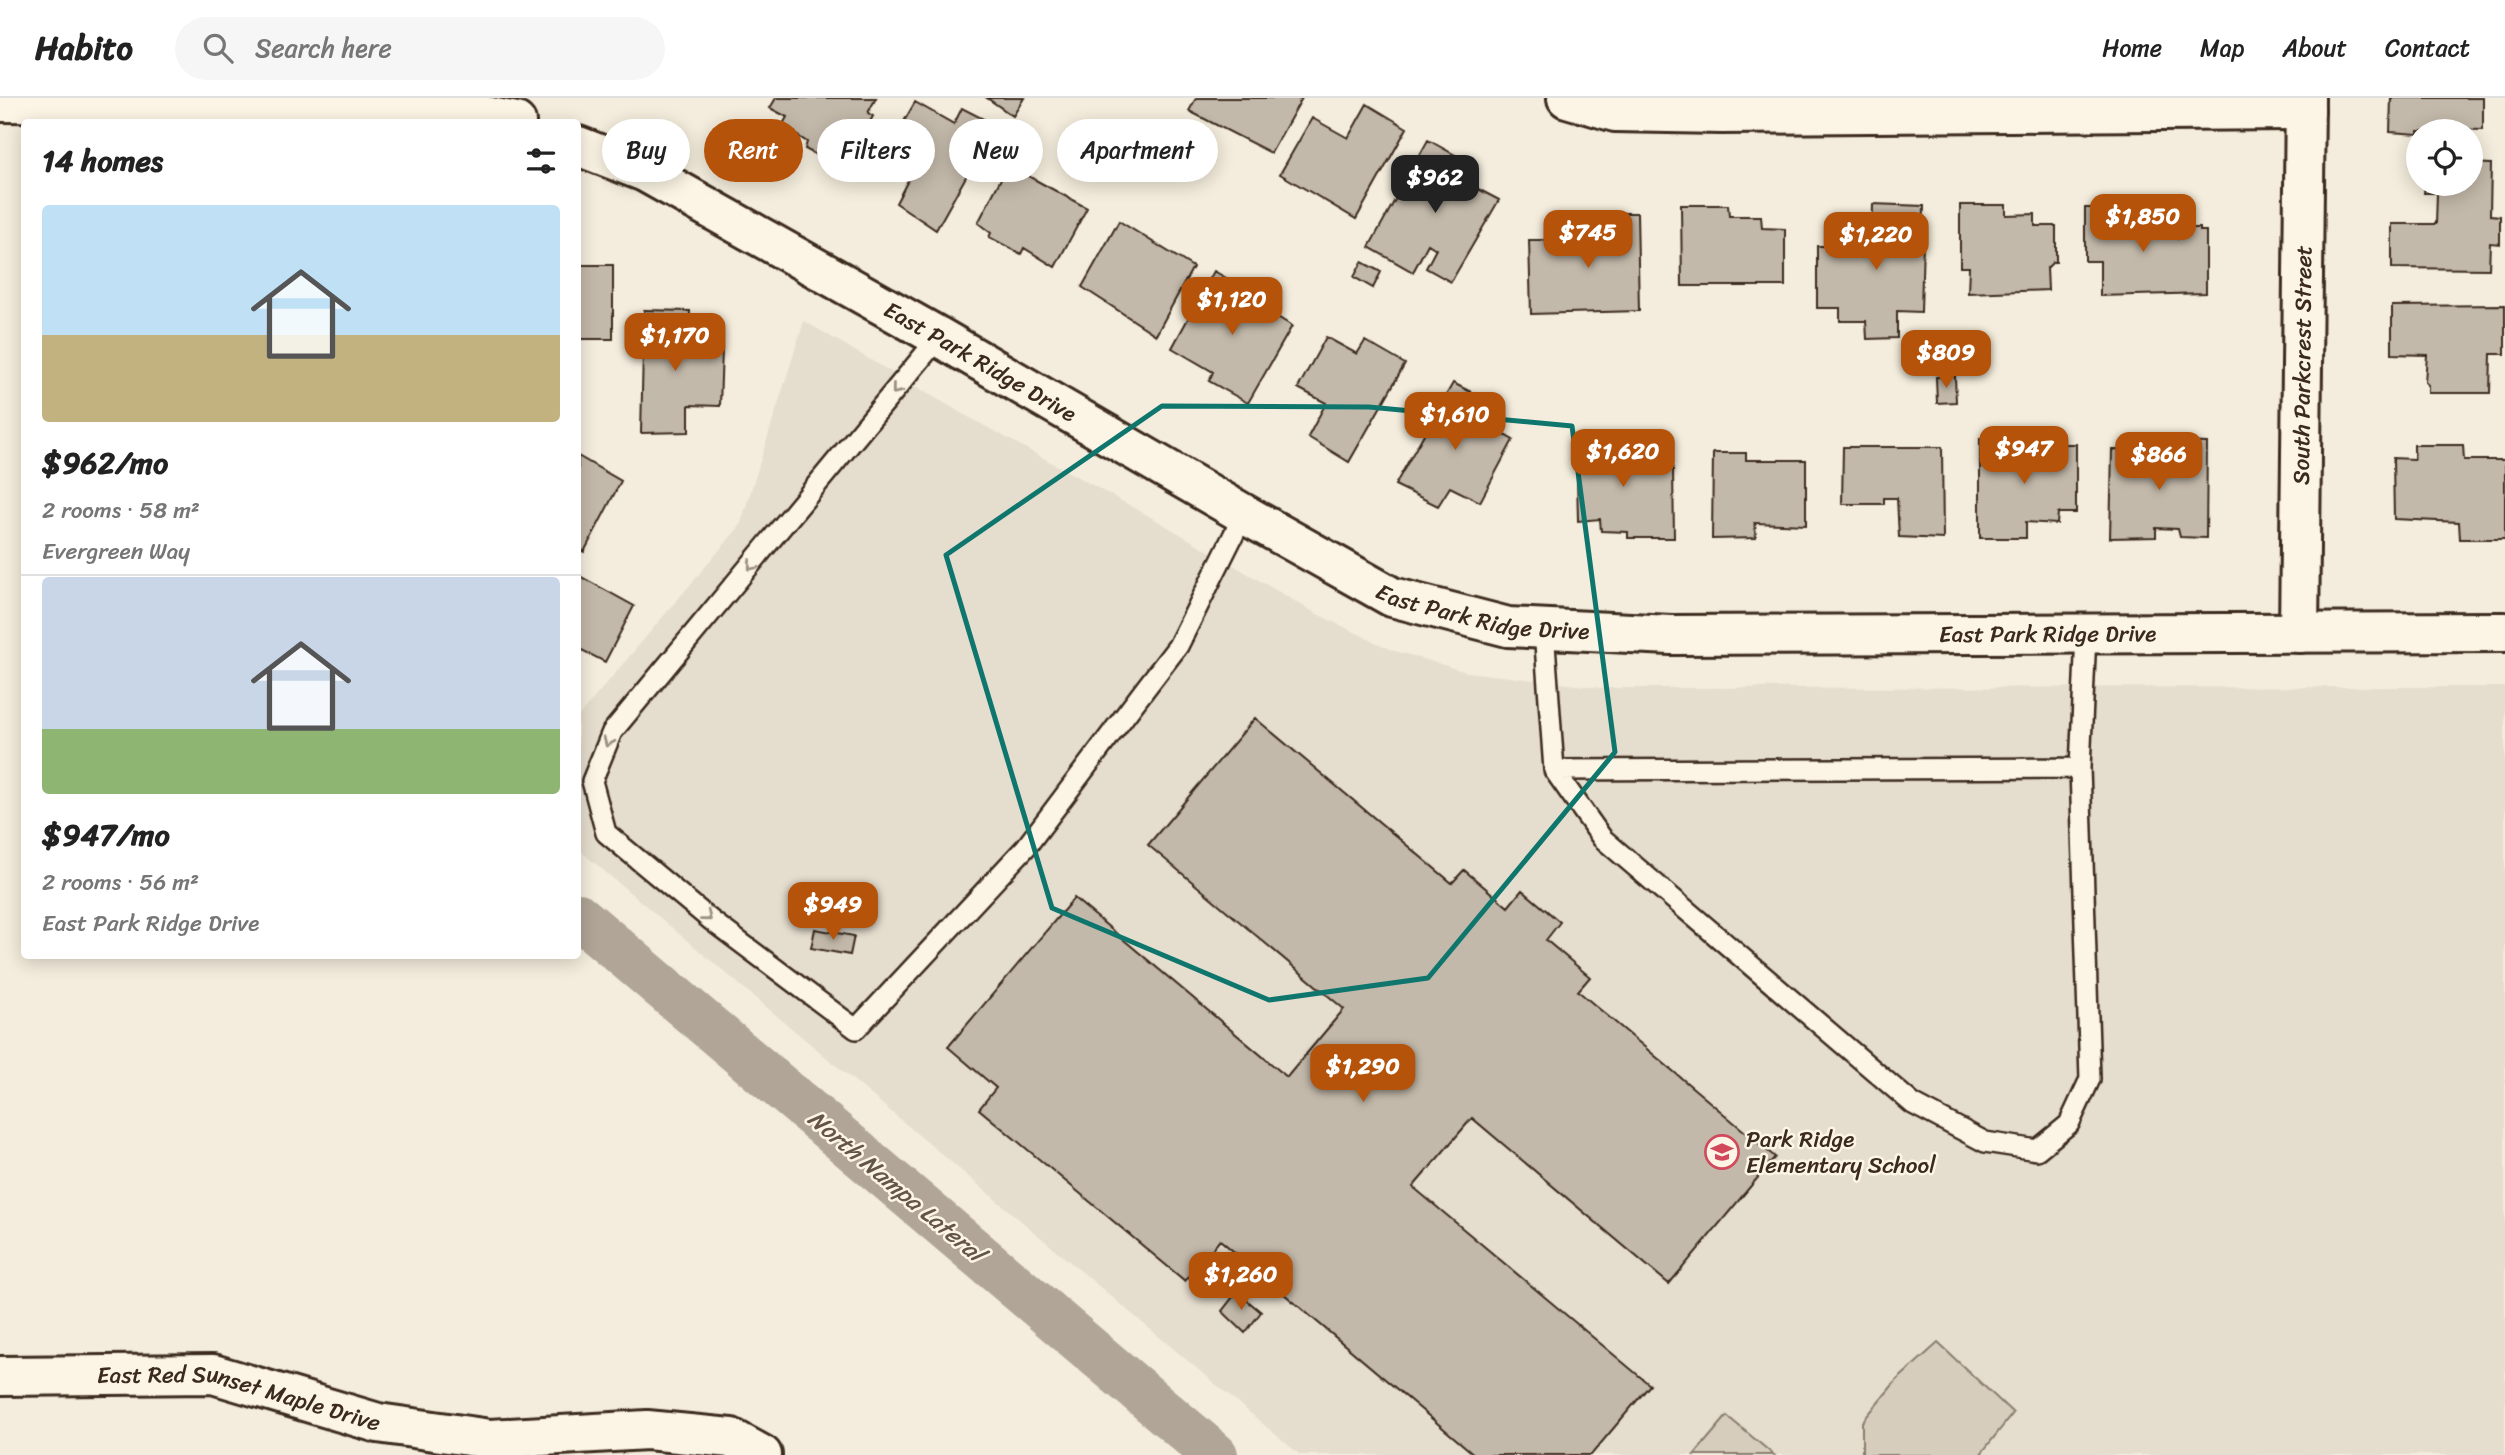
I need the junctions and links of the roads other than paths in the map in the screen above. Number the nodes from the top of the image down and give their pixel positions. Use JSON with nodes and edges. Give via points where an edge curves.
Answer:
{"nodes":[{"id":1,"x":1567,"y":98,"type":"edge"},
{"id":2,"x":0,"y":102,"type":"edge"},
{"id":3,"x":2305,"y":104,"type":"edge"},
{"id":4,"x":435,"y":114,"type":"edge"},
{"id":5,"x":486,"y":119,"type":"edge"},
{"id":6,"x":581,"y":147,"type":"edge"},
{"id":7,"x":939,"y":337,"type":"junction"},
{"id":8,"x":1244,"y":514,"type":"junction"},
{"id":9,"x":1544,"y":630,"type":"junction"},
{"id":10,"x":2505,"y":632,"type":"edge"},
{"id":11,"x":2299,"y":633,"type":"junction"},
{"id":12,"x":2086,"y":634,"type":"junction"},
{"id":13,"x":2080,"y":768,"type":"junction"},
{"id":14,"x":1554,"y":771,"type":"junction"},
{"id":15,"x":0,"y":1376,"type":"edge"},
{"id":16,"x":505,"y":1447,"type":"edge"},
{"id":17,"x":762,"y":1455,"type":"edge"}],
"edges":[{"from":1,"to":3,"type":"street","via":[[1615,112],[1708,114]]},
{"from":2,"to":4,"type":"street"},
{"from":3,"to":11,"type":"street","name":"South Parkcrest Street"},
{"from":4,"to":5,"type":"street"},
{"from":6,"to":7,"type":"street","name":"East Park Ridge Drive","via":[[645,172]]},
{"from":7,"to":8,"type":"street","name":"East Park Ridge Drive"},
{"from":7,"to":8,"type":"lane","one_way":true,"via":[[612,732],[592,781],[606,833],[712,921],[856,1029],[1026,847],[1178,646]]},
{"from":8,"to":9,"type":"street","name":"East Park Ridge Drive","via":[[1392,597],[1508,627]]},
{"from":9,"to":12,"type":"street","name":"East Park Ridge Drive","via":[[1671,635]]},
{"from":9,"to":14,"type":"lane"},
{"from":10,"to":11,"type":"street","name":"East Park Ridge Drive"},
{"from":11,"to":12,"type":"street","name":"East Park Ridge Drive"},
{"from":12,"to":13,"type":"lane"},
{"from":13,"to":14,"type":"lane"},
{"from":13,"to":14,"type":"lane","via":[[2090,1079],[2069,1124],[2038,1150],[1985,1142],[1913,1104],[1602,838]]},
{"from":15,"to":16,"type":"street","name":"East Red Sunset Maple Drive","via":[[213,1374],[378,1423],[490,1439]]},
{"from":16,"to":17,"type":"street","name":"East Red Sunset Maple Drive","via":[[647,1430],[731,1438]]}]}
